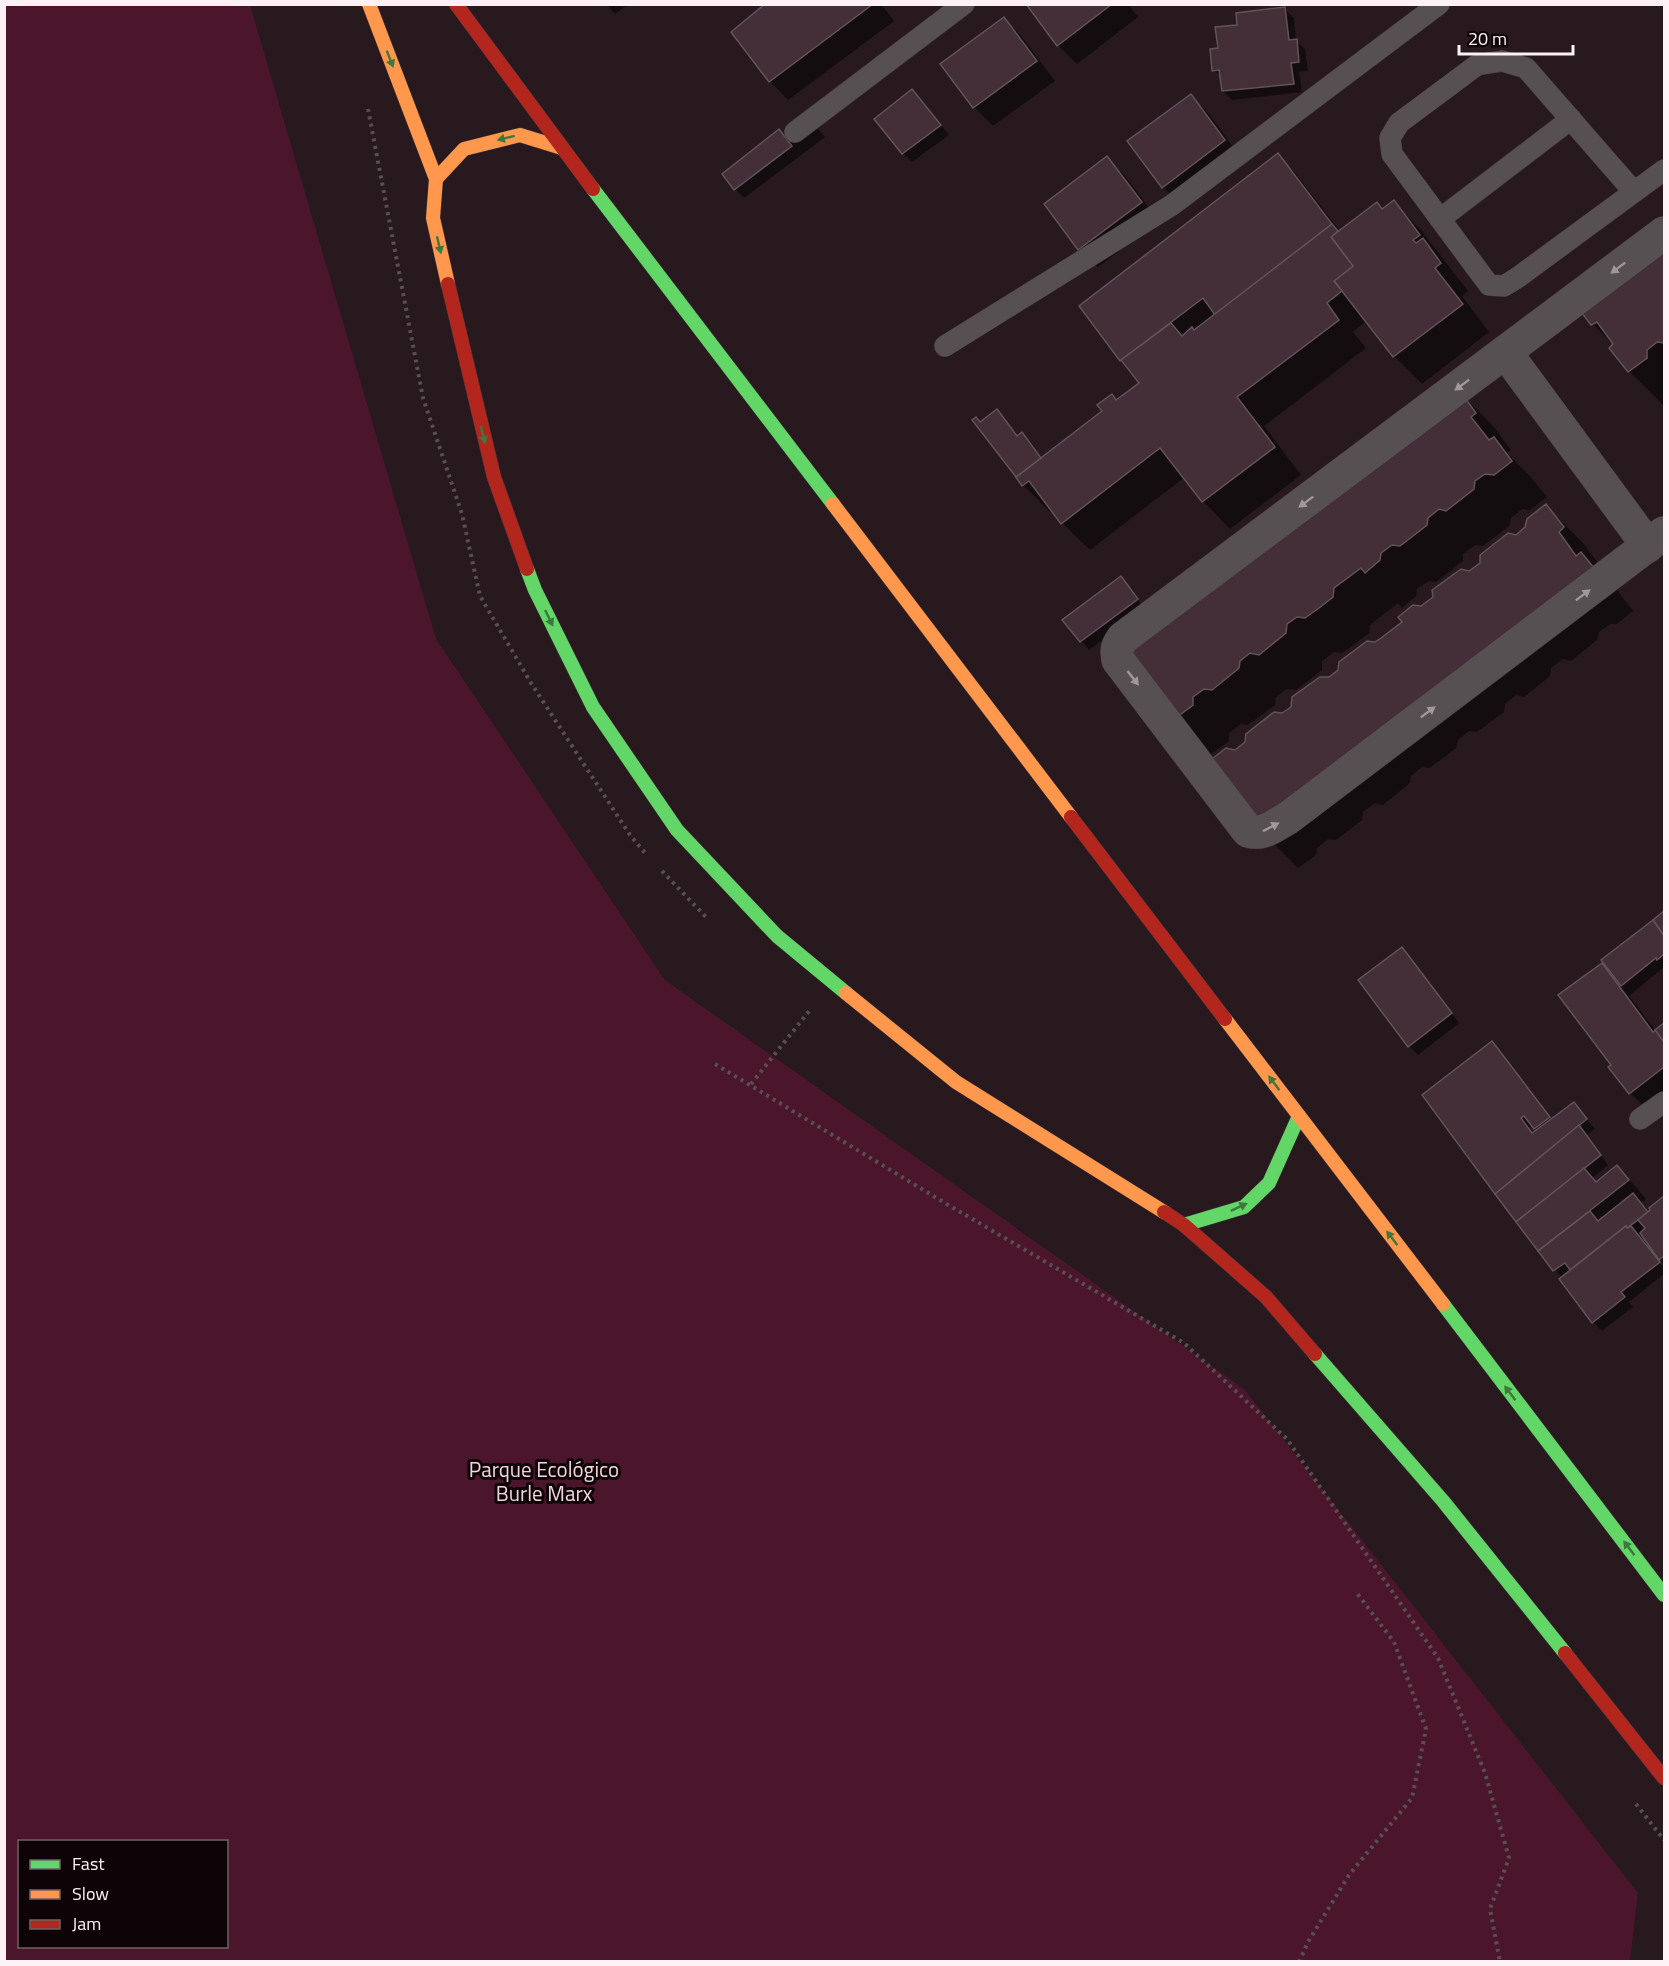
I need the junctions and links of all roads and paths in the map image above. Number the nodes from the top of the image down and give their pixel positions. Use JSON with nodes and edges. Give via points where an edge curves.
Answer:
{"nodes":[{"id":1,"x":369,"y":4,"type":"edge"},
{"id":2,"x":456,"y":4,"type":"edge"},
{"id":3,"x":964,"y":4,"type":"edge"},
{"id":4,"x":1438,"y":4,"type":"edge"},
{"id":5,"x":366,"y":102,"type":"dead end"},
{"id":6,"x":1571,"y":119,"type":"junction"},
{"id":7,"x":795,"y":132,"type":"dead end"},
{"id":8,"x":562,"y":147,"type":"junction"},
{"id":9,"x":1665,"y":170,"type":"edge"},
{"id":10,"x":436,"y":179,"type":"junction"},
{"id":11,"x":1634,"y":192,"type":"junction"},
{"id":12,"x":1440,"y":219,"type":"junction"},
{"id":13,"x":1665,"y":233,"type":"edge"},
{"id":14,"x":945,"y":346,"type":"dead end"},
{"id":15,"x":1506,"y":353,"type":"junction"},
{"id":16,"x":1656,"y":540,"type":"edge"},
{"id":17,"x":651,"y":860,"type":"dead end"},
{"id":18,"x":659,"y":868,"type":"dead end"},
{"id":19,"x":713,"y":924,"type":"dead end"},
{"id":20,"x":832,"y":981,"type":"junction"},
{"id":21,"x":802,"y":1004,"type":"dead end"},
{"id":22,"x":809,"y":1010,"type":"junction"},
{"id":23,"x":819,"y":1017,"type":"dead end"},
{"id":24,"x":715,"y":1064,"type":"dead end"},
{"id":25,"x":751,"y":1084,"type":"junction"},
{"id":26,"x":1665,"y":1102,"type":"edge"},
{"id":27,"x":1299,"y":1116,"type":"junction"},
{"id":28,"x":1640,"y":1119,"type":"dead end"},
{"id":29,"x":1184,"y":1224,"type":"junction"},
{"id":30,"x":1356,"y":1592,"type":"dead end"},
{"id":31,"x":1665,"y":1595,"type":"edge"},
{"id":32,"x":1665,"y":1778,"type":"edge"},
{"id":33,"x":1632,"y":1798,"type":"dead end"},
{"id":34,"x":1665,"y":1840,"type":"edge"},
{"id":35,"x":1299,"y":1962,"type":"edge"},
{"id":36,"x":1500,"y":1962,"type":"edge"}],
"edges":[{"from":1,"to":10,"type":"street","one_way":true},
{"from":2,"to":8,"type":"street"},
{"from":3,"to":7,"type":"lane"},
{"from":4,"to":14,"type":"lane","via":[[1172,205]]},
{"from":5,"to":17,"type":"path","via":[[423,398],[462,514],[480,596],[623,826]]},
{"from":6,"to":11,"type":"lane"},
{"from":6,"to":12,"type":"lane"},
{"from":6,"to":12,"type":"lane","via":[[1526,68],[1502,61],[1477,65],[1399,123],[1390,138],[1392,154]]},
{"from":8,"to":10,"type":"street","one_way":true,"via":[[520,135],[464,149]]},
{"from":27,"to":8,"type":"street","one_way":true},
{"from":9,"to":11,"type":"lane"},
{"from":10,"to":20,"type":"street","one_way":true,"via":[[433,218],[494,477],[535,590],[592,707],[677,830],[777,936]]},
{"from":11,"to":12,"type":"lane","via":[[1504,286],[1489,285]]},
{"from":13,"to":15,"type":"street","one_way":true},
{"from":15,"to":16,"type":"street"},
{"from":15,"to":16,"type":"street","one_way":true,"via":[[1118,645],[1118,660],[1248,831],[1256,834],[1288,818]]},
{"from":18,"to":19,"type":"path"},
{"from":20,"to":22,"type":"path"},
{"from":20,"to":29,"type":"street","via":[[956,1082]]},
{"from":21,"to":22,"type":"path"},
{"from":22,"to":23,"type":"path"},
{"from":22,"to":25,"type":"path"},
{"from":24,"to":25,"type":"path"},
{"from":25,"to":36,"type":"path","via":[[1184,1343],[1287,1439],[1438,1658],[1485,1773],[1509,1858],[1490,1909]]},
{"from":26,"to":28,"type":"lane"},
{"from":29,"to":27,"type":"street","one_way":true,"via":[[1244,1207],[1269,1183]]},
{"from":31,"to":27,"type":"street","one_way":true},
{"from":29,"to":32,"type":"street","via":[[1266,1297],[1443,1501]]},
{"from":30,"to":35,"type":"path","via":[[1394,1642],[1426,1729],[1412,1798],[1349,1875]]},
{"from":33,"to":34,"type":"path"}]}
